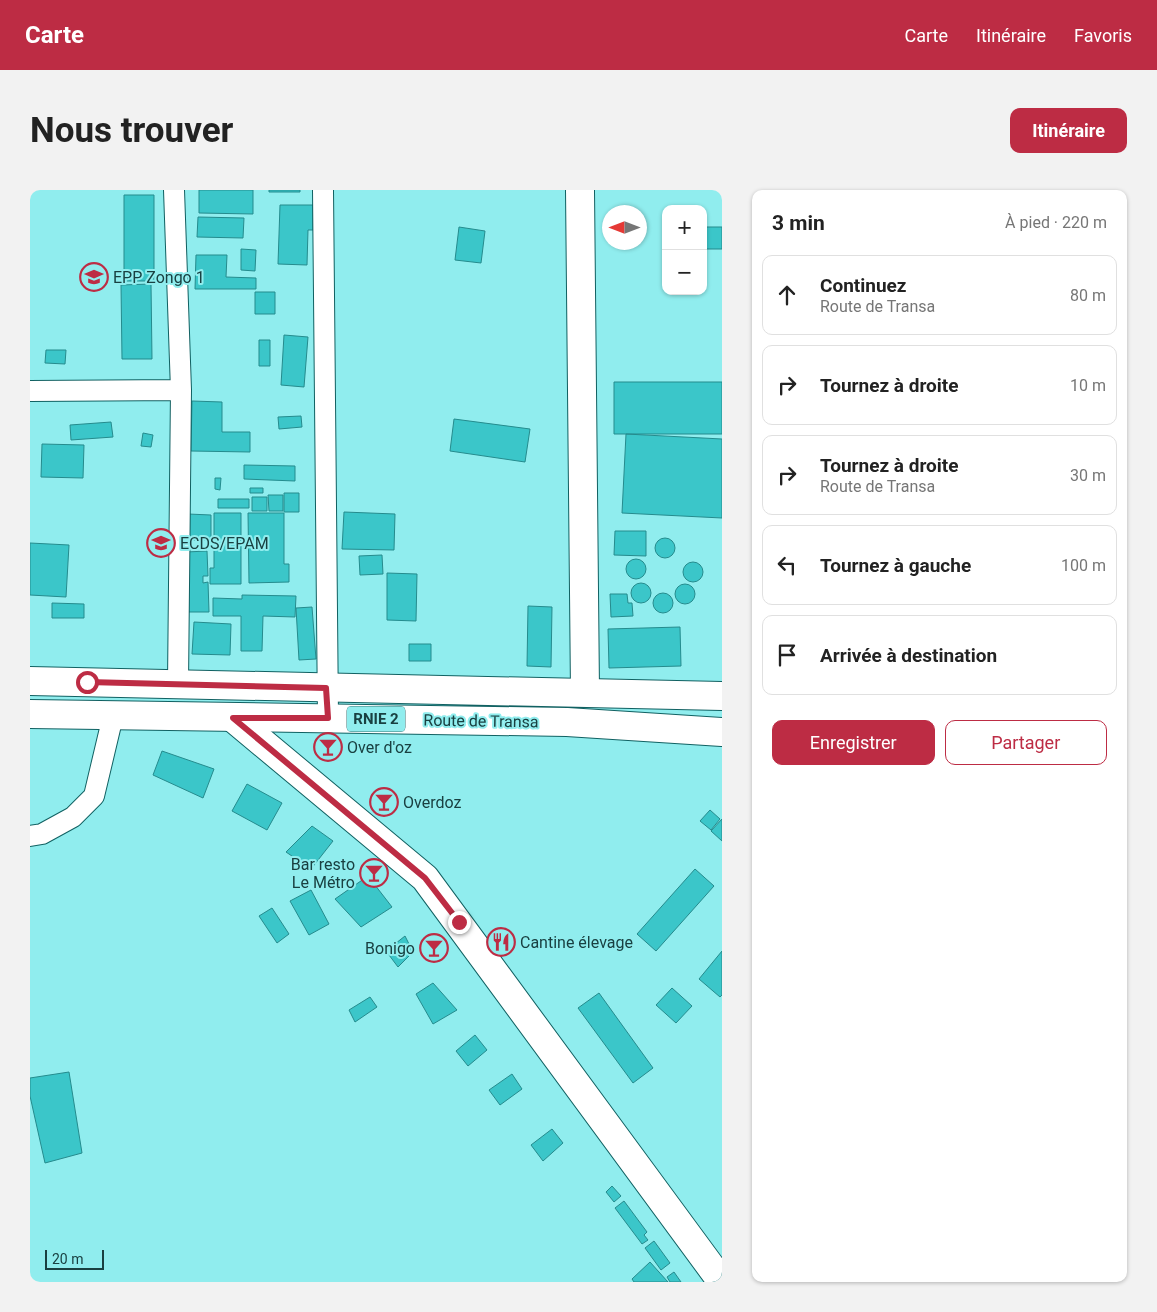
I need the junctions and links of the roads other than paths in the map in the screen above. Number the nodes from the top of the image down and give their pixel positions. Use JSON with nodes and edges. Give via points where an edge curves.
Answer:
{"nodes":[{"id":1,"x":174,"y":190,"type":"edge"},
{"id":2,"x":323,"y":190,"type":"edge"},
{"id":3,"x":580,"y":190,"type":"edge"},
{"id":4,"x":181,"y":390,"type":"junction"},
{"id":5,"x":30,"y":391,"type":"edge"},
{"id":6,"x":30,"y":681,"type":"edge"},
{"id":7,"x":178,"y":683,"type":"junction"},
{"id":8,"x":326,"y":688,"type":"junction"},
{"id":9,"x":585,"y":692,"type":"junction"},
{"id":10,"x":722,"y":696,"type":"edge"},
{"id":11,"x":30,"y":714,"type":"edge"},
{"id":12,"x":113,"y":716,"type":"junction"},
{"id":13,"x":233,"y":718,"type":"junction"},
{"id":14,"x":328,"y":718,"type":"junction"},
{"id":15,"x":722,"y":732,"type":"edge"},
{"id":16,"x":30,"y":836,"type":"edge"},
{"id":17,"x":722,"y":1282,"type":"edge"}],
"edges":[{"from":1,"to":4,"type":"street"},
{"from":2,"to":8,"type":"street"},
{"from":3,"to":9,"type":"main road"},
{"from":4,"to":5,"type":"street"},
{"from":4,"to":7,"type":"street"},
{"from":6,"to":7,"type":"main road","name":"Route de Transa","number":"RNIE 2"},
{"from":7,"to":8,"type":"main road","name":"Route de Transa","number":"RNIE 2"},
{"from":8,"to":9,"type":"main road","name":"Route de Transa","number":"RNIE 2"},
{"from":8,"to":14,"type":"street"},
{"from":9,"to":10,"type":"main road","name":"Route de Transa","number":"RNIE 2"},
{"from":11,"to":12,"type":"main road","name":"Route de Transa","number":"RNIE 2"},
{"from":12,"to":13,"type":"main road","name":"Route de Transa","number":"RNIE 2"},
{"from":12,"to":16,"type":"street","via":[[94,796],[73,817],[42,834]]},
{"from":13,"to":14,"type":"main road","name":"Route de Transa","number":"RNIE 2"},
{"from":13,"to":17,"type":"main road","via":[[425,878]]},
{"from":14,"to":15,"type":"main road","name":"Route de Transa","number":"RNIE 2","via":[[567,722]]}]}
